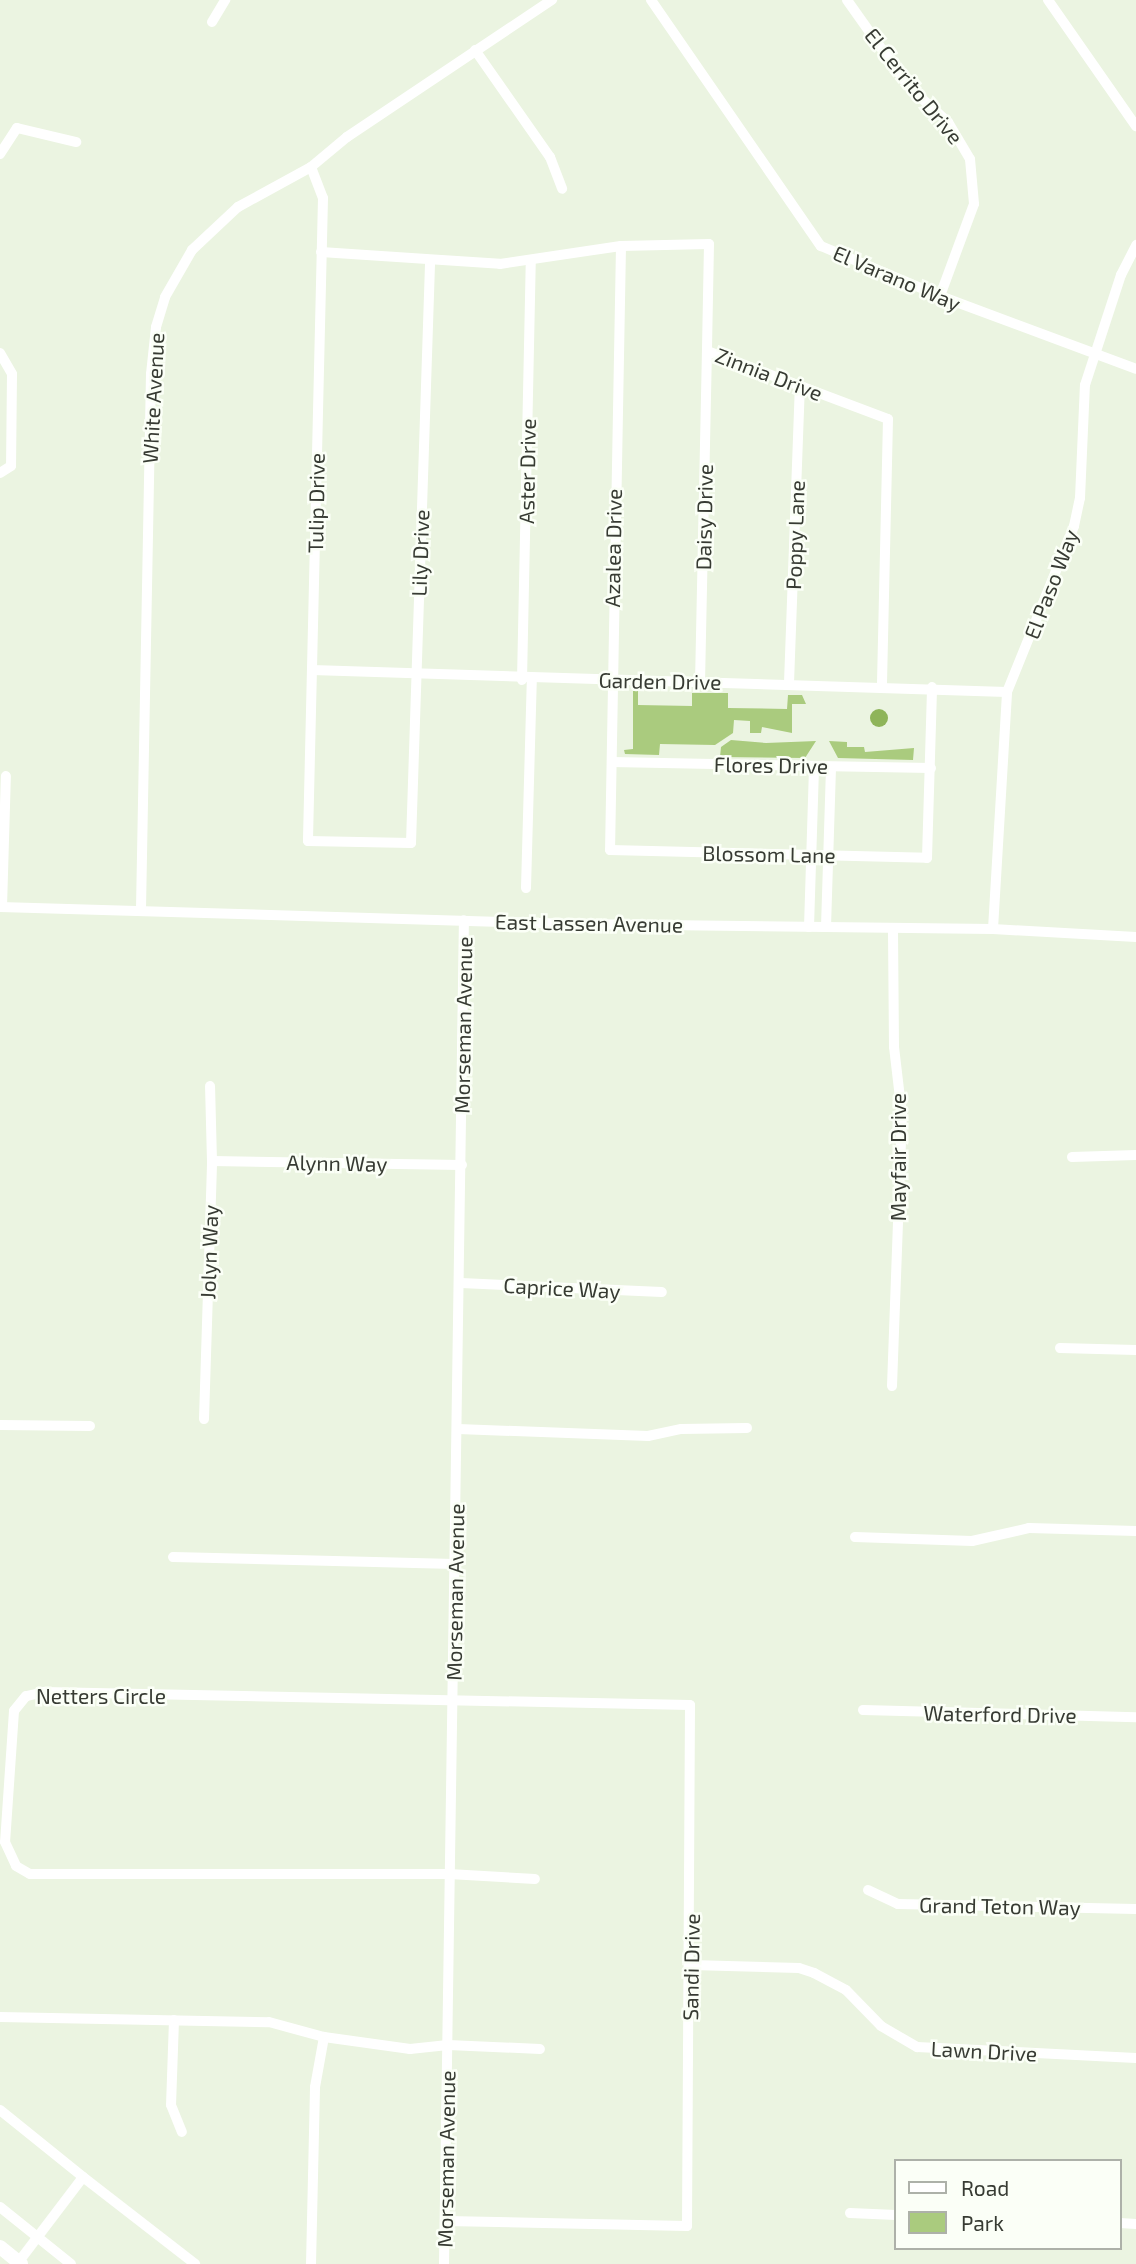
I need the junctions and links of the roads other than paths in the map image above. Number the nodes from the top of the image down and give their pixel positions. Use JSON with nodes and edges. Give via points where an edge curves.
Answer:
{"nodes":[{"id":1,"x":225,"y":0,"type":"edge"},
{"id":2,"x":551,"y":0,"type":"edge"},
{"id":3,"x":651,"y":0,"type":"edge"},
{"id":4,"x":847,"y":0,"type":"edge"},
{"id":5,"x":1048,"y":0,"type":"edge"},
{"id":6,"x":212,"y":22,"type":"dead end"},
{"id":7,"x":475,"y":50,"type":"junction"},
{"id":8,"x":1136,"y":126,"type":"edge"},
{"id":9,"x":76,"y":142,"type":"dead end"},
{"id":10,"x":0,"y":154,"type":"edge"},
{"id":11,"x":312,"y":167,"type":"junction"},
{"id":12,"x":562,"y":189,"type":"dead end"},
{"id":13,"x":1136,"y":245,"type":"edge"},
{"id":14,"x":621,"y":246,"type":"junction"},
{"id":15,"x":321,"y":251,"type":"junction"},
{"id":16,"x":430,"y":263,"type":"junction"},
{"id":17,"x":531,"y":263,"type":"junction"},
{"id":18,"x":940,"y":296,"type":"junction"},
{"id":19,"x":707,"y":351,"type":"junction"},
{"id":20,"x":0,"y":353,"type":"edge"},
{"id":21,"x":1093,"y":353,"type":"junction"},
{"id":22,"x":1136,"y":369,"type":"edge"},
{"id":23,"x":800,"y":387,"type":"junction"},
{"id":24,"x":0,"y":472,"type":"edge"},
{"id":25,"x":312,"y":670,"type":"junction"},
{"id":26,"x":416,"y":674,"type":"junction"},
{"id":27,"x":527,"y":679,"type":"junction"},
{"id":28,"x":610,"y":680,"type":"junction"},
{"id":29,"x":700,"y":683,"type":"junction"},
{"id":30,"x":789,"y":683,"type":"junction"},
{"id":31,"x":882,"y":686,"type":"junction"},
{"id":32,"x":932,"y":687,"type":"junction"},
{"id":33,"x":1007,"y":692,"type":"junction"},
{"id":34,"x":612,"y":762,"type":"junction"},
{"id":35,"x":814,"y":766,"type":"junction"},
{"id":36,"x":831,"y":766,"type":"junction"},
{"id":37,"x":931,"y":768,"type":"junction"},
{"id":38,"x":6,"y":776,"type":"dead end"},
{"id":39,"x":411,"y":843,"type":"joint"},
{"id":40,"x":610,"y":850,"type":"joint"},
{"id":41,"x":811,"y":855,"type":"junction"},
{"id":42,"x":828,"y":855,"type":"junction"},
{"id":43,"x":526,"y":888,"type":"dead end"},
{"id":44,"x":1,"y":907,"type":"edge"},
{"id":45,"x":141,"y":909,"type":"junction"},
{"id":46,"x":464,"y":920,"type":"junction"},
{"id":47,"x":809,"y":927,"type":"junction"},
{"id":48,"x":826,"y":927,"type":"junction"},
{"id":49,"x":893,"y":928,"type":"junction"},
{"id":50,"x":993,"y":929,"type":"junction"},
{"id":51,"x":1136,"y":937,"type":"edge"},
{"id":52,"x":210,"y":1086,"type":"dead end"},
{"id":53,"x":1136,"y":1155,"type":"edge"},
{"id":54,"x":1072,"y":1157,"type":"dead end"},
{"id":55,"x":212,"y":1161,"type":"junction"},
{"id":56,"x":461,"y":1165,"type":"junction"},
{"id":57,"x":461,"y":1283,"type":"junction"},
{"id":58,"x":663,"y":1292,"type":"dead end"},
{"id":59,"x":1060,"y":1348,"type":"dead end"},
{"id":60,"x":1136,"y":1350,"type":"edge"},
{"id":61,"x":892,"y":1386,"type":"dead end"},
{"id":62,"x":204,"y":1419,"type":"dead end"},
{"id":63,"x":0,"y":1425,"type":"edge"},
{"id":64,"x":90,"y":1426,"type":"dead end"},
{"id":65,"x":747,"y":1428,"type":"dead end"},
{"id":66,"x":458,"y":1429,"type":"junction"},
{"id":67,"x":1136,"y":1531,"type":"edge"},
{"id":68,"x":855,"y":1537,"type":"dead end"},
{"id":69,"x":173,"y":1557,"type":"dead end"},
{"id":70,"x":454,"y":1564,"type":"junction"},
{"id":71,"x":452,"y":1703,"type":"junction"},
{"id":72,"x":863,"y":1710,"type":"dead end"},
{"id":73,"x":1136,"y":1717,"type":"edge"},
{"id":74,"x":449,"y":1874,"type":"junction"},
{"id":75,"x":535,"y":1879,"type":"dead end"},
{"id":76,"x":867,"y":1890,"type":"dead end"},
{"id":77,"x":1136,"y":1909,"type":"edge"},
{"id":78,"x":691,"y":1965,"type":"junction"},
{"id":79,"x":0,"y":2017,"type":"edge"},
{"id":80,"x":174,"y":2020,"type":"junction"},
{"id":81,"x":324,"y":2037,"type":"junction"},
{"id":82,"x":448,"y":2045,"type":"junction"},
{"id":83,"x":540,"y":2049,"type":"dead end"},
{"id":84,"x":1136,"y":2058,"type":"edge"},
{"id":85,"x":0,"y":2110,"type":"edge"},
{"id":86,"x":182,"y":2132,"type":"dead end"},
{"id":87,"x":83,"y":2177,"type":"junction"},
{"id":88,"x":0,"y":2207,"type":"edge"},
{"id":89,"x":849,"y":2213,"type":"dead end"},
{"id":90,"x":894,"y":2215,"type":"edge"},
{"id":91,"x":446,"y":2221,"type":"junction"},
{"id":92,"x":37,"y":2237,"type":"junction"},
{"id":93,"x":0,"y":2247,"type":"edge"},
{"id":94,"x":19,"y":2263,"type":"edge"},
{"id":95,"x":71,"y":2264,"type":"edge"},
{"id":96,"x":195,"y":2264,"type":"edge"},
{"id":97,"x":311,"y":2264,"type":"edge"},
{"id":98,"x":444,"y":2264,"type":"edge"}],
"edges":[{"from":1,"to":6,"type":"street"},
{"from":2,"to":7,"type":"street","name":"White Avenue"},
{"from":3,"to":18,"type":"street","name":"El Varano Way","via":[[821,246]]},
{"from":4,"to":18,"type":"street","name":"El Cerrito Drive","via":[[908,86],[948,122],[970,159],[974,204]]},
{"from":5,"to":8,"type":"street"},
{"from":7,"to":11,"type":"street","name":"White Avenue"},
{"from":7,"to":12,"type":"street","via":[[550,157]]},
{"from":9,"to":10,"type":"street","via":[[17,128]]},
{"from":11,"to":15,"type":"street","name":"Tulip Drive","via":[[323,198]]},
{"from":11,"to":45,"type":"street","name":"White Avenue","via":[[238,207],[192,250],[165,297],[156,327],[150,374]]},
{"from":13,"to":21,"type":"street","name":"El Paso Way"},
{"from":14,"to":17,"type":"street","name":"Zinnia Drive"},
{"from":14,"to":19,"type":"street","name":"Zinnia Drive","via":[[709,244]]},
{"from":14,"to":28,"type":"street","name":"Azalea Drive"},
{"from":15,"to":16,"type":"street","name":"Zinnia Drive"},
{"from":15,"to":25,"type":"street","name":"Tulip Drive"},
{"from":16,"to":17,"type":"street","name":"Zinnia Drive"},
{"from":16,"to":26,"type":"street","name":"Lily Drive"},
{"from":17,"to":27,"type":"street","name":"Aster Drive"},
{"from":18,"to":21,"type":"street","name":"El Varano Way"},
{"from":19,"to":23,"type":"street","name":"Zinnia Drive"},
{"from":19,"to":29,"type":"street","name":"Daisy Drive"},
{"from":20,"to":24,"type":"street","via":[[12,374],[11,466]]},
{"from":21,"to":22,"type":"street","name":"El Varano Way"},
{"from":21,"to":33,"type":"street","name":"El Paso Way","via":[[1085,385],[1080,498],[1074,526]]},
{"from":23,"to":30,"type":"street","name":"Poppy Lane"},
{"from":23,"to":31,"type":"street","name":"Zinnia Drive","via":[[888,419]]},
{"from":25,"to":26,"type":"street","name":"Garden Drive"},
{"from":25,"to":39,"type":"street","name":"Tulip Drive","via":[[308,841]]},
{"from":26,"to":27,"type":"street","name":"Garden Drive"},
{"from":26,"to":39,"type":"street","name":"Lily Drive"},
{"from":27,"to":28,"type":"street","name":"Garden Drive"},
{"from":27,"to":43,"type":"street","name":"Aster Drive"},
{"from":28,"to":29,"type":"street","name":"Garden Drive"},
{"from":28,"to":34,"type":"street","name":"Azalea Drive"},
{"from":29,"to":30,"type":"street","name":"Garden Drive"},
{"from":30,"to":31,"type":"street","name":"Garden Drive"},
{"from":31,"to":32,"type":"street","name":"Garden Drive"},
{"from":32,"to":33,"type":"street","name":"Garden Drive"},
{"from":32,"to":37,"type":"street"},
{"from":33,"to":50,"type":"street","name":"El Paso Way"},
{"from":34,"to":35,"type":"street","name":"Flores Drive"},
{"from":34,"to":40,"type":"street","name":"Azalea Drive"},
{"from":35,"to":36,"type":"street","name":"Flores Drive"},
{"from":35,"to":41,"type":"street"},
{"from":36,"to":37,"type":"street","name":"Flores Drive"},
{"from":36,"to":42,"type":"street"},
{"from":37,"to":42,"type":"street","name":"Blossom Lane","via":[[927,858]]},
{"from":38,"to":44,"type":"street"},
{"from":40,"to":41,"type":"street","name":"Blossom Lane"},
{"from":41,"to":42,"type":"street","name":"Blossom Lane"},
{"from":41,"to":47,"type":"street"},
{"from":42,"to":48,"type":"street"},
{"from":44,"to":45,"type":"street","name":"East Lassen Avenue"},
{"from":45,"to":46,"type":"street","name":"East Lassen Avenue"},
{"from":46,"to":47,"type":"street","name":"East Lassen Avenue"},
{"from":46,"to":56,"type":"street","name":"Morseman Avenue"},
{"from":47,"to":48,"type":"street","name":"East Lassen Avenue"},
{"from":48,"to":49,"type":"street","name":"East Lassen Avenue"},
{"from":49,"to":50,"type":"street","name":"East Lassen Avenue"},
{"from":49,"to":61,"type":"street","name":"Mayfair Drive","via":[[894,1047],[902,1115]]},
{"from":50,"to":51,"type":"street","name":"East Lassen Avenue"},
{"from":52,"to":55,"type":"street","name":"Jolyn Way"},
{"from":53,"to":54,"type":"street"},
{"from":55,"to":56,"type":"street","name":"Alynn Way"},
{"from":55,"to":62,"type":"street","name":"Jolyn Way"},
{"from":56,"to":57,"type":"street","name":"Morseman Avenue"},
{"from":57,"to":58,"type":"street","name":"Caprice Way"},
{"from":57,"to":66,"type":"street","name":"Morseman Avenue"},
{"from":59,"to":60,"type":"street"},
{"from":63,"to":64,"type":"street"},
{"from":65,"to":66,"type":"street","via":[[681,1429],[648,1436]]},
{"from":66,"to":70,"type":"street","name":"Morseman Avenue"},
{"from":67,"to":68,"type":"street","via":[[1029,1528],[972,1541]]},
{"from":69,"to":70,"type":"street"},
{"from":70,"to":71,"type":"street","name":"Morseman Avenue"},
{"from":71,"to":74,"type":"street","name":"Morseman Avenue"},
{"from":71,"to":74,"type":"street","name":"Netters Circle","via":[[35,1693],[19,1702],[11,1720],[5,1842],[16,1867],[45,1876]]},
{"from":71,"to":78,"type":"street","name":"Sandi Drive","via":[[690,1705]]},
{"from":72,"to":73,"type":"street","name":"Waterford Drive"},
{"from":74,"to":75,"type":"street","name":"Netters Circle"},
{"from":74,"to":82,"type":"street","name":"Morseman Avenue"},
{"from":76,"to":77,"type":"street","name":"Grand Teton Way","via":[[898,1904]]},
{"from":78,"to":84,"type":"street","name":"Lawn Drive","via":[[799,1968],[814,1973],[846,1990],[881,2026],[917,2048]]},
{"from":78,"to":91,"type":"street","name":"Sandi Drive","via":[[687,2226]]},
{"from":79,"to":80,"type":"street"},
{"from":80,"to":81,"type":"street","via":[[269,2022]]},
{"from":80,"to":86,"type":"street","via":[[171,2105]]},
{"from":81,"to":82,"type":"street","via":[[410,2049]]},
{"from":81,"to":97,"type":"street","via":[[315,2087]]},
{"from":82,"to":83,"type":"street"},
{"from":82,"to":91,"type":"street","name":"Morseman Avenue"},
{"from":85,"to":87,"type":"street"},
{"from":87,"to":92,"type":"street"},
{"from":87,"to":96,"type":"street"},
{"from":88,"to":92,"type":"street"},
{"from":89,"to":90,"type":"street"},
{"from":91,"to":98,"type":"street","name":"Morseman Avenue"},
{"from":92,"to":94,"type":"street"},
{"from":92,"to":95,"type":"street"},
{"from":93,"to":94,"type":"street"}]}
